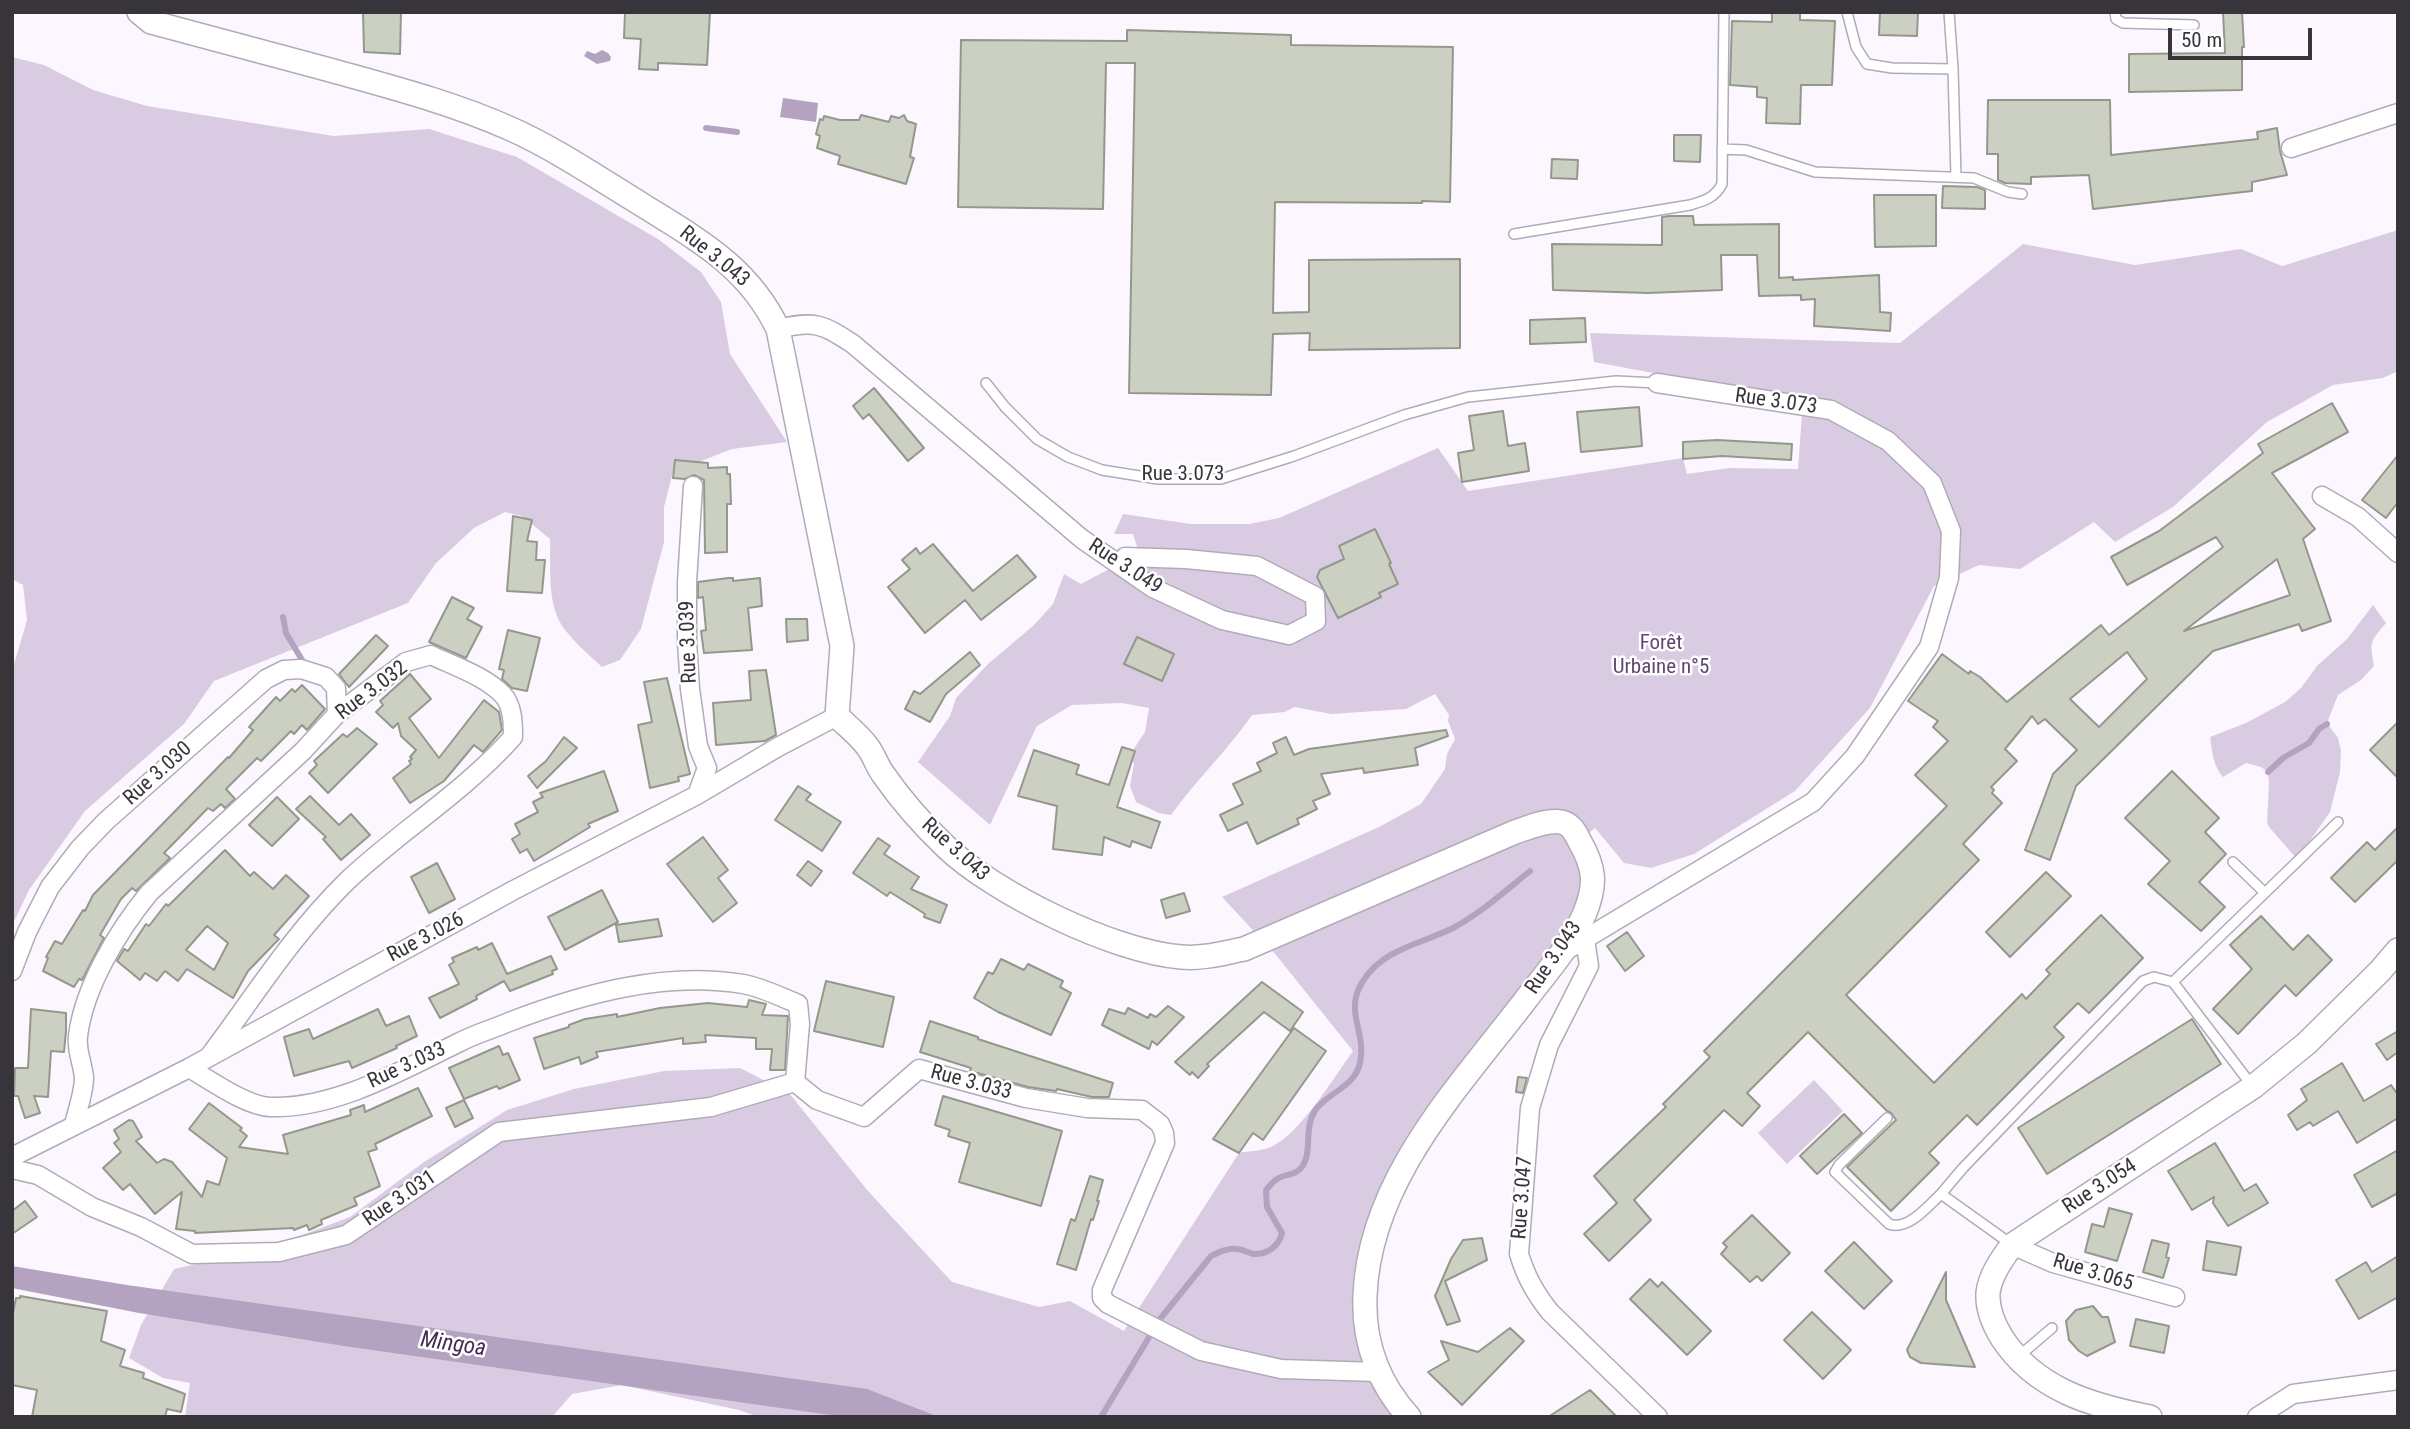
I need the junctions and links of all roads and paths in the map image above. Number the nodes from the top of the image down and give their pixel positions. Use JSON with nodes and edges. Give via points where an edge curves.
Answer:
{"nodes":[{"id":1,"x":139,"y":12,"type":"edge"},
{"id":2,"x":1724,"y":12,"type":"edge"},
{"id":3,"x":1847,"y":12,"type":"edge"},
{"id":4,"x":1949,"y":12,"type":"edge"},
{"id":5,"x":2115,"y":12,"type":"edge"},
{"id":6,"x":2194,"y":24,"type":"dead end"},
{"id":7,"x":1952,"y":69,"type":"junction"},
{"id":8,"x":2398,"y":113,"type":"edge"},
{"id":9,"x":2291,"y":148,"type":"dead end"},
{"id":10,"x":1722,"y":149,"type":"junction"},
{"id":11,"x":1955,"y":177,"type":"junction"},
{"id":12,"x":2022,"y":194,"type":"dead end"},
{"id":13,"x":1514,"y":234,"type":"dead end"},
{"id":14,"x":778,"y":329,"type":"junction"},
{"id":15,"x":986,"y":383,"type":"dead end"},
{"id":16,"x":1657,"y":383,"type":"joint"},
{"id":17,"x":693,"y":486,"type":"dead end"},
{"id":18,"x":2322,"y":496,"type":"dead end"},
{"id":19,"x":2398,"y":553,"type":"edge"},
{"id":20,"x":1125,"y":557,"type":"dead end"},
{"id":21,"x":337,"y":715,"type":"junction"},
{"id":22,"x":837,"y":716,"type":"junction"},
{"id":23,"x":697,"y":795,"type":"junction"},
{"id":24,"x":2338,"y":822,"type":"dead end"},
{"id":25,"x":2233,"y":862,"type":"dead end"},
{"id":26,"x":2264,"y":892,"type":"junction"},
{"id":27,"x":1585,"y":939,"type":"junction"},
{"id":28,"x":2398,"y":950,"type":"edge"},
{"id":29,"x":1562,"y":953,"type":"junction"},
{"id":30,"x":12,"y":971,"type":"edge"},
{"id":31,"x":2173,"y":982,"type":"junction"},
{"id":32,"x":211,"y":1054,"type":"junction"},
{"id":33,"x":189,"y":1068,"type":"junction"},
{"id":34,"x":795,"y":1082,"type":"junction"},
{"id":35,"x":2253,"y":1087,"type":"junction"},
{"id":36,"x":1887,"y":1118,"type":"dead end"},
{"id":37,"x":74,"y":1125,"type":"junction"},
{"id":38,"x":12,"y":1157,"type":"edge"},
{"id":39,"x":12,"y":1169,"type":"edge"},
{"id":40,"x":1941,"y":1195,"type":"junction"},
{"id":41,"x":2012,"y":1245,"type":"junction"},
{"id":42,"x":2175,"y":1297,"type":"dead end"},
{"id":43,"x":2052,"y":1328,"type":"dead end"},
{"id":44,"x":2016,"y":1358,"type":"junction"},
{"id":45,"x":1377,"y":1372,"type":"junction"},
{"id":46,"x":2398,"y":1380,"type":"edge"},
{"id":47,"x":1409,"y":1417,"type":"edge"},
{"id":48,"x":1658,"y":1417,"type":"edge"},
{"id":49,"x":2151,"y":1417,"type":"edge"},
{"id":50,"x":2257,"y":1417,"type":"edge"}],
"edges":[{"from":1,"to":14,"type":"street","name":"Rue 3.043","via":[[151,22],[412,93],[511,129],[571,161],[730,264],[752,286]]},
{"from":2,"to":10,"type":"lane"},
{"from":3,"to":7,"type":"lane","via":[[1867,64]]},
{"from":4,"to":7,"type":"lane"},
{"from":5,"to":6,"type":"lane","via":[[2123,23]]},
{"from":7,"to":11,"type":"lane"},
{"from":8,"to":9,"type":"street"},
{"from":10,"to":11,"type":"lane","via":[[1746,150],[1815,172]]},
{"from":10,"to":13,"type":"lane","via":[[1722,184],[1717,194],[1704,201]]},
{"from":11,"to":12,"type":"lane","via":[[1974,178]]},
{"from":14,"to":20,"type":"street","name":"Rue 3.049","via":[[804,323],[826,327],[853,344],[1082,539],[1153,587],[1222,620],[1289,635],[1317,621],[1315,596],[1256,566]]},
{"from":14,"to":22,"type":"street","name":"Rue 3.043","via":[[842,646]]},
{"from":15,"to":16,"type":"lane","name":"Rue 3.073","via":[[1037,439],[1068,457],[1102,470],[1158,479],[1222,479],[1468,397],[1616,382]]},
{"from":16,"to":27,"type":"street","name":"Rue 3.073","via":[[1830,410],[1888,441],[1932,483],[1951,531],[1949,579],[1929,647],[1856,756],[1813,802]]},
{"from":17,"to":23,"type":"street","name":"Rue 3.039","via":[[687,641],[698,746],[707,768]]},
{"from":18,"to":19,"type":"street","via":[[2358,517]]},
{"from":21,"to":30,"type":"street","name":"Rue 3.030","via":[[336,688],[326,677],[301,669],[266,679],[80,848],[50,887]]},
{"from":21,"to":32,"type":"street","name":"Rue 3.032","via":[[406,662],[431,655],[504,696],[513,719],[513,737],[487,766],[347,881],[302,929]]},
{"from":21,"to":37,"type":"street","name":"Rue 3.032","via":[[131,914],[82,1014],[77,1040],[84,1079]]},
{"from":22,"to":23,"type":"street","name":"Rue 3.026"},
{"from":22,"to":29,"type":"street","name":"Rue 3.043","via":[[868,747],[903,801],[976,873],[1079,926],[1140,949],[1205,957],[1244,949],[1515,832],[1560,821],[1575,831],[1593,870],[1584,915]]},
{"from":23,"to":32,"type":"street","name":"Rue 3.026"},
{"from":24,"to":26,"type":"lane"},
{"from":25,"to":26,"type":"lane"},
{"from":26,"to":31,"type":"lane"},
{"from":27,"to":29,"type":"street","name":"Rue 3.073"},
{"from":27,"to":48,"type":"street","name":"Rue 3.047","via":[[1589,966],[1549,1045],[1530,1108],[1519,1254],[1526,1278],[1550,1312]]},
{"from":28,"to":35,"type":"street","name":"Rue 3.054","via":[[2307,1043]]},
{"from":29,"to":45,"type":"street","name":"Rue 3.043","via":[[1432,1122],[1398,1177],[1375,1231],[1366,1268],[1366,1334]]},
{"from":31,"to":35,"type":"lane"},
{"from":31,"to":40,"type":"lane","via":[[2154,977],[2135,988]]},
{"from":32,"to":33,"type":"street","name":"Rue 3.026"},
{"from":33,"to":34,"type":"street","name":"Rue 3.033","via":[[256,1104],[312,1103],[379,1082],[464,1039],[539,1011],[629,986],[701,980],[746,984],[798,1004]]},
{"from":33,"to":37,"type":"street","name":"Rue 3.026"},
{"from":34,"to":39,"type":"street","name":"Rue 3.031","via":[[711,1107],[499,1132],[346,1235],[279,1252],[192,1254],[92,1207],[38,1175]]},
{"from":34,"to":45,"type":"street","name":"Rue 3.033","via":[[817,1100],[864,1117],[919,1069],[1026,1098],[1087,1108],[1142,1110],[1160,1124],[1165,1143],[1102,1298],[1200,1351],[1281,1368]]},
{"from":35,"to":41,"type":"street","name":"Rue 3.054"},
{"from":36,"to":40,"type":"lane","via":[[1835,1172],[1889,1224],[1898,1227]]},
{"from":37,"to":38,"type":"street","name":"Rue 3.026"},
{"from":40,"to":41,"type":"lane"},
{"from":41,"to":42,"type":"street","name":"Rue 3.065","via":[[2053,1263]]},
{"from":41,"to":44,"type":"street","name":"Rue 3.054","via":[[1995,1270],[1988,1292],[1994,1325]]},
{"from":43,"to":44,"type":"lane"},
{"from":44,"to":49,"type":"street","name":"Rue 3.054","via":[[2053,1388],[2108,1409]]},
{"from":45,"to":47,"type":"street","name":"Rue 3.043"},
{"from":46,"to":50,"type":"street","via":[[2292,1394]]}]}
